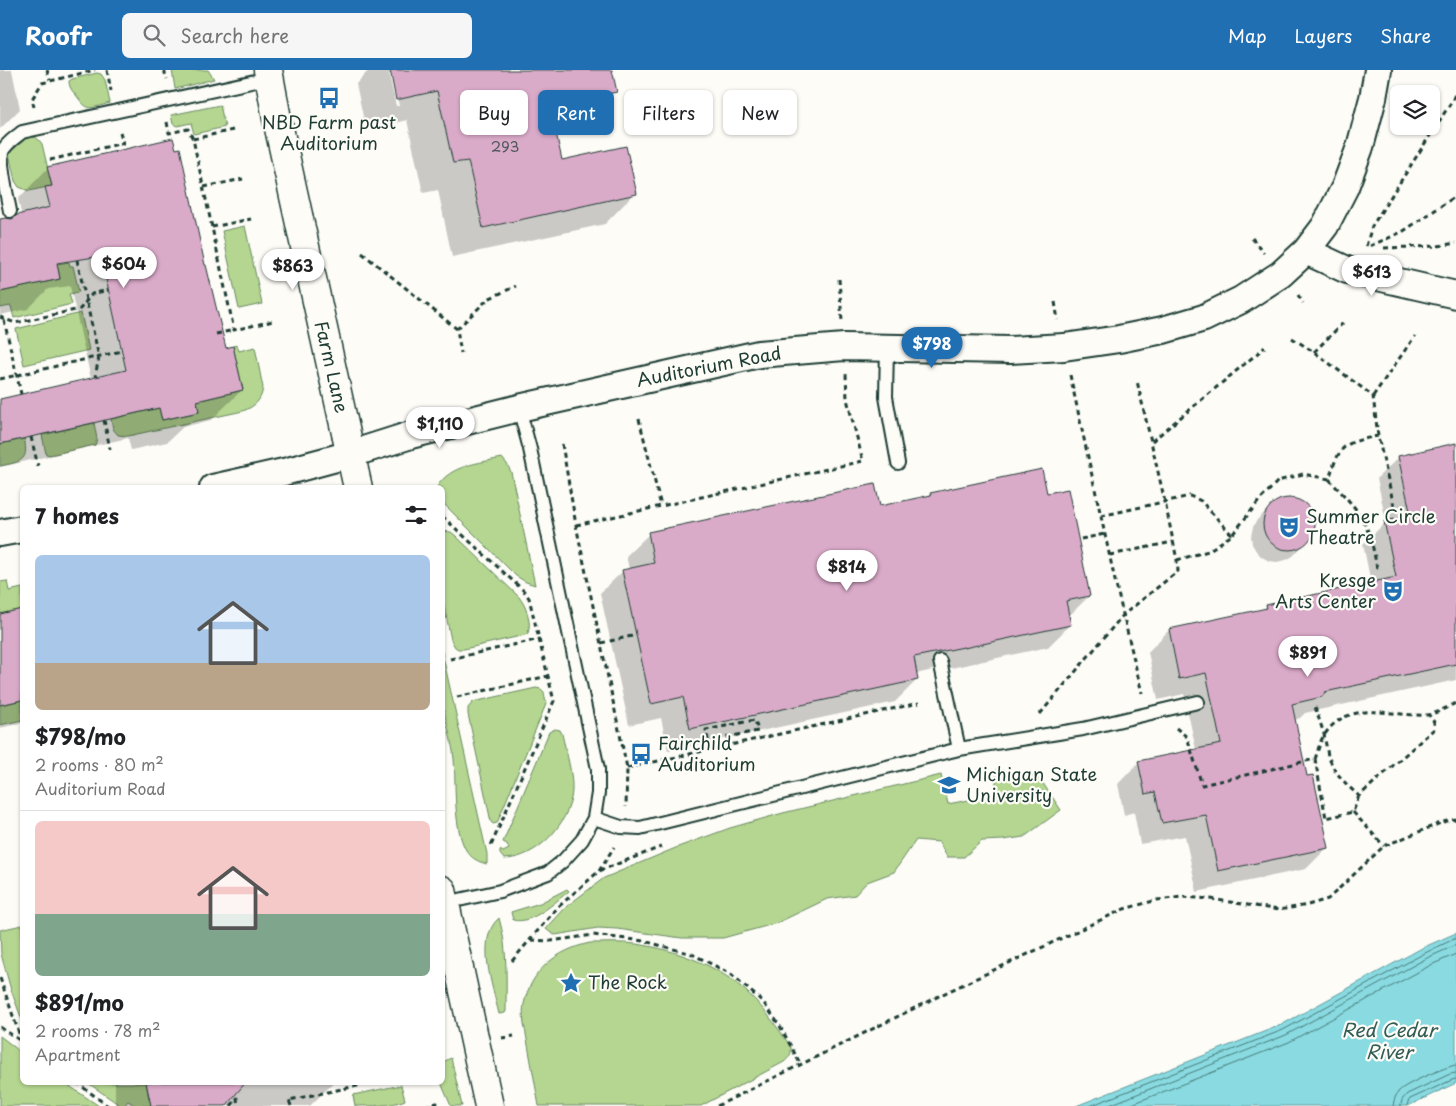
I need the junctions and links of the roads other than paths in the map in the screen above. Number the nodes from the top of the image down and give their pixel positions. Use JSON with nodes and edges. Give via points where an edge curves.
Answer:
{"nodes":[{"id":1,"x":1378,"y":70,"type":"edge"},
{"id":2,"x":268,"y":74,"type":"edge"},
{"id":3,"x":10,"y":211,"type":"dead end"},
{"id":4,"x":1306,"y":251,"type":"junction"},
{"id":5,"x":1456,"y":296,"type":"edge"},
{"id":6,"x":887,"y":347,"type":"junction"},
{"id":7,"x":519,"y":408,"type":"junction"},
{"id":8,"x":351,"y":454,"type":"junction"},
{"id":9,"x":898,"y":463,"type":"dead end"},
{"id":10,"x":226,"y":485,"type":"edge"},
{"id":11,"x":357,"y":485,"type":"edge"},
{"id":12,"x":20,"y":529,"type":"edge"},
{"id":13,"x":0,"y":533,"type":"edge"},
{"id":14,"x":940,"y":661,"type":"dead end"},
{"id":15,"x":1198,"y":702,"type":"dead end"},
{"id":16,"x":959,"y":749,"type":"junction"},
{"id":17,"x":594,"y":818,"type":"junction"},
{"id":18,"x":445,"y":896,"type":"edge"},
{"id":19,"x":445,"y":901,"type":"edge"},
{"id":20,"x":489,"y":1106,"type":"edge"}],
"edges":[{"from":1,"to":4,"type":"street","name":"Auditorium Road","via":[[1360,147],[1345,187],[1325,226]]},
{"from":2,"to":3,"type":"lane","via":[[22,132],[2,152],[1,171]]},
{"from":2,"to":8,"type":"street","name":"Farm Lane"},
{"from":4,"to":5,"type":"street","via":[[1347,270]]},
{"from":4,"to":6,"type":"street","name":"Auditorium Road","via":[[1281,274],[1241,300],[1204,318],[1137,336],[1064,347],[1010,350]]},
{"from":6,"to":7,"type":"street","name":"Auditorium Road","via":[[759,354]]},
{"from":6,"to":9,"type":"lane","via":[[886,397]]},
{"from":7,"to":8,"type":"street","name":"Auditorium Road"},
{"from":7,"to":17,"type":"lane","via":[[598,769]]},
{"from":8,"to":10,"type":"street","name":"Auditorium Road"},
{"from":8,"to":11,"type":"street","name":"Farm Lane"},
{"from":12,"to":13,"type":"street"},
{"from":14,"to":16,"type":"lane"},
{"from":15,"to":16,"type":"lane","via":[[1084,729]]},
{"from":16,"to":17,"type":"lane","via":[[640,828],[621,827]]},
{"from":17,"to":18,"type":"lane","via":[[582,840],[548,873],[500,891]]},
{"from":19,"to":20,"type":"street"}]}
